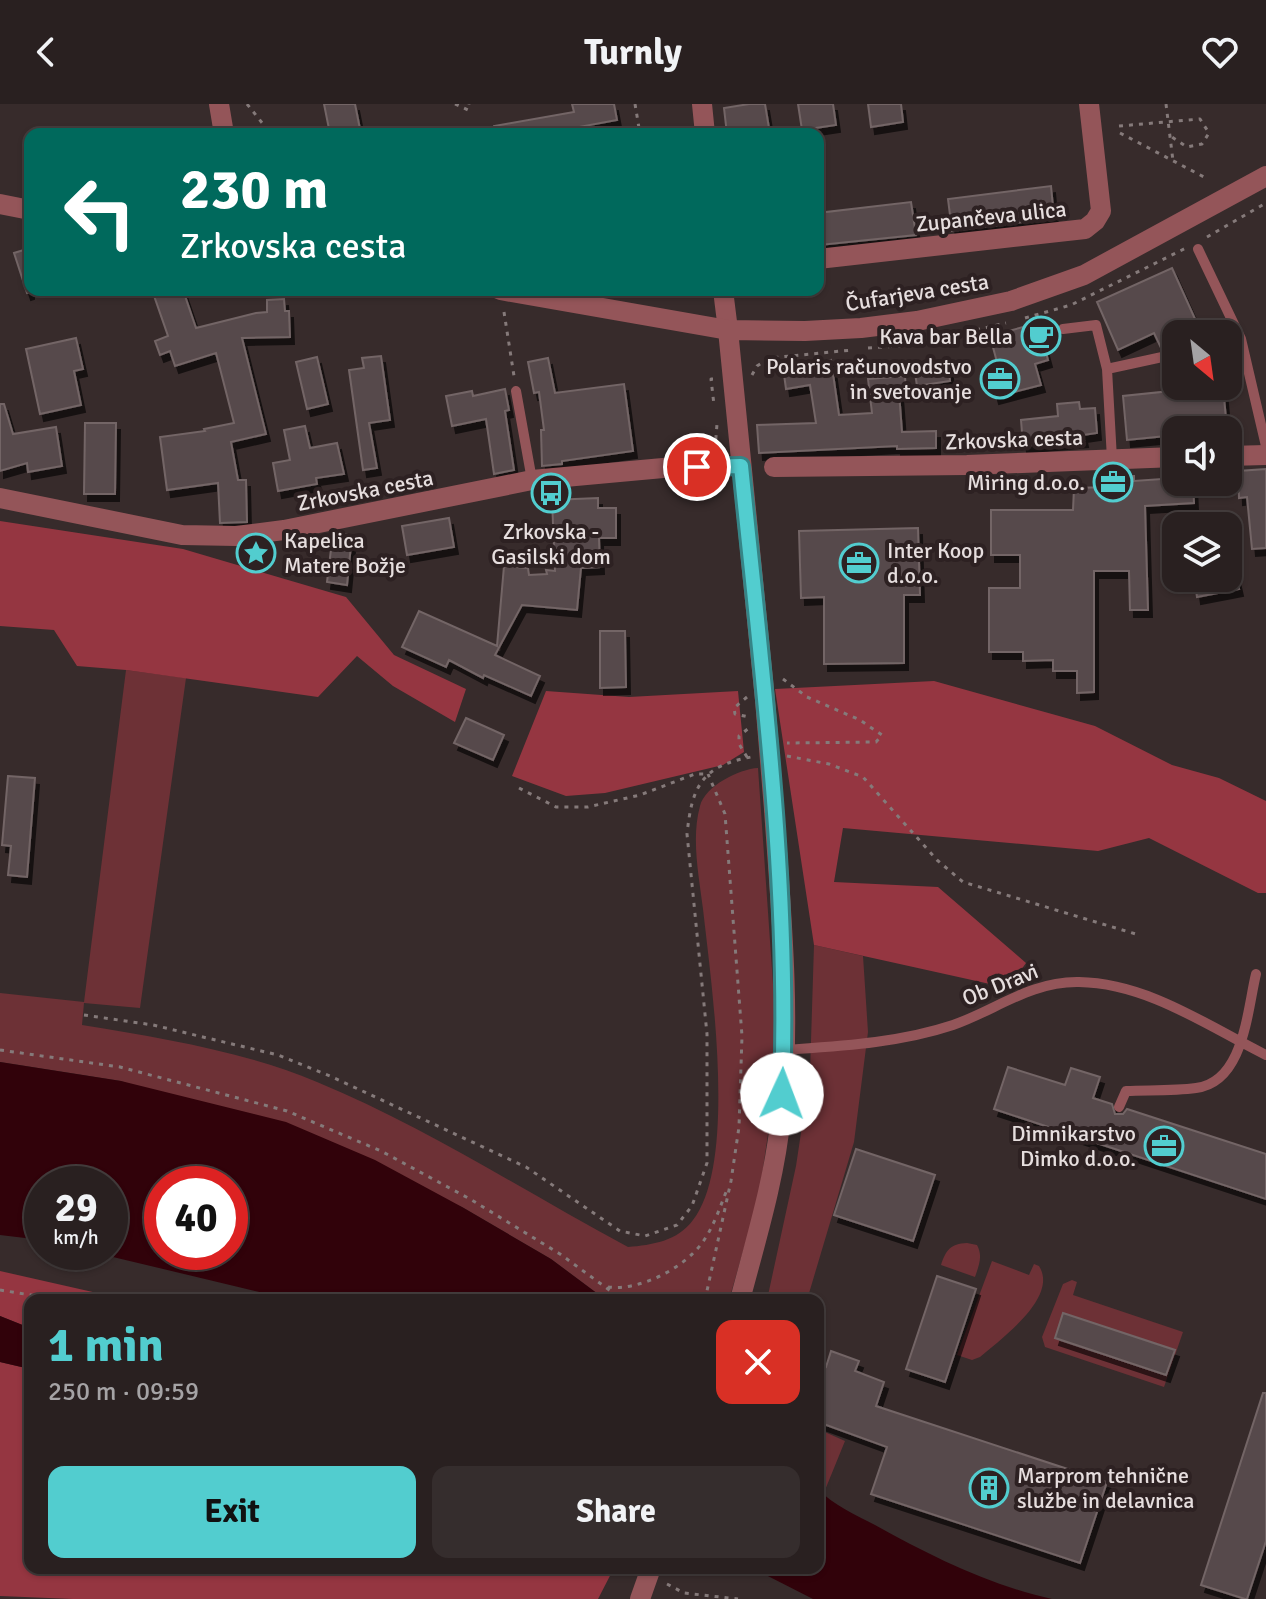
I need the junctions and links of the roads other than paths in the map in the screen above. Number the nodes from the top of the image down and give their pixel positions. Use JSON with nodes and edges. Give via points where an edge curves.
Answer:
{"nodes":[{"id":1,"x":219,"y":104,"type":"edge"},
{"id":2,"x":702,"y":104,"type":"edge"},
{"id":3,"x":1089,"y":104,"type":"edge"},
{"id":4,"x":223,"y":128,"type":"edge"},
{"id":5,"x":704,"y":128,"type":"edge"},
{"id":6,"x":1266,"y":176,"type":"edge"},
{"id":7,"x":0,"y":204,"type":"edge"},
{"id":8,"x":24,"y":209,"type":"edge"},
{"id":9,"x":1198,"y":249,"type":"dead end"},
{"id":10,"x":824,"y":258,"type":"edge"},
{"id":11,"x":534,"y":296,"type":"edge"},
{"id":12,"x":724,"y":296,"type":"edge"},
{"id":13,"x":1232,"y":320,"type":"edge"},
{"id":14,"x":1063,"y":329,"type":"dead end"},
{"id":15,"x":728,"y":330,"type":"junction"},
{"id":16,"x":1242,"y":343,"type":"edge"},
{"id":17,"x":1162,"y":357,"type":"edge"},
{"id":18,"x":1107,"y":369,"type":"junction"},
{"id":19,"x":516,"y":391,"type":"road end"},
{"id":20,"x":1266,"y":446,"type":"edge"},
{"id":21,"x":1266,"y":455,"type":"edge"},
{"id":22,"x":1242,"y":456,"type":"edge"},
{"id":23,"x":1162,"y":457,"type":"edge"},
{"id":24,"x":1112,"y":459,"type":"junction"},
{"id":25,"x":741,"y":466,"type":"junction"},
{"id":26,"x":774,"y":467,"type":"dead end"},
{"id":27,"x":532,"y":480,"type":"junction"},
{"id":28,"x":0,"y":498,"type":"edge"},
{"id":29,"x":1256,"y":974,"type":"dead end"},
{"id":30,"x":1240,"y":1042,"type":"junction"},
{"id":31,"x":784,"y":1050,"type":"junction"},
{"id":32,"x":1266,"y":1055,"type":"edge"},
{"id":33,"x":1119,"y":1107,"type":"dead end"},
{"id":34,"x":742,"y":1294,"type":"edge"},
{"id":35,"x":656,"y":1574,"type":"edge"},
{"id":36,"x":640,"y":1599,"type":"edge"}],
"edges":[{"from":1,"to":4,"type":"street"},
{"from":2,"to":5,"type":"street"},
{"from":3,"to":10,"type":"street","name":"Zupančeva ulica","via":[[1101,211],[1085,229]]},
{"from":6,"to":15,"type":"street","name":"Čufarjeva cesta","via":[[1084,275],[1011,301],[861,328]]},
{"from":7,"to":8,"type":"street"},
{"from":9,"to":13,"type":"lane"},
{"from":11,"to":15,"type":"street","name":"Čufarjeva cesta"},
{"from":12,"to":15,"type":"street"},
{"from":14,"to":18,"type":"lane","name":"Zrkovska cesta","via":[[1096,325]]},
{"from":15,"to":25,"type":"street"},
{"from":16,"to":20,"type":"lane"},
{"from":17,"to":18,"type":"lane"},
{"from":18,"to":24,"type":"lane","name":"Zrkovska cesta"},
{"from":19,"to":27,"type":"lane"},
{"from":21,"to":22,"type":"street"},
{"from":23,"to":24,"type":"street","name":"Zrkovska cesta"},
{"from":24,"to":26,"type":"street","name":"Zrkovska cesta"},
{"from":25,"to":27,"type":"street","name":"Zrkovska cesta"},
{"from":25,"to":31,"type":"street","bridge":true,"via":[[774,809]]},
{"from":27,"to":28,"type":"street","name":"Zrkovska cesta","via":[[236,536],[182,535]]},
{"from":29,"to":30,"type":"lane"},
{"from":30,"to":31,"type":"lane","name":"Ob Dravi","via":[[1164,1002],[1082,982],[1027,991],[931,1031]]},
{"from":30,"to":32,"type":"lane","name":"Ob Dravi"},
{"from":30,"to":33,"type":"lane","via":[[1217,1080],[1198,1088],[1126,1091]]},
{"from":31,"to":34,"type":"street","via":[[779,1131]]},
{"from":35,"to":36,"type":"street","bridge":true}]}
